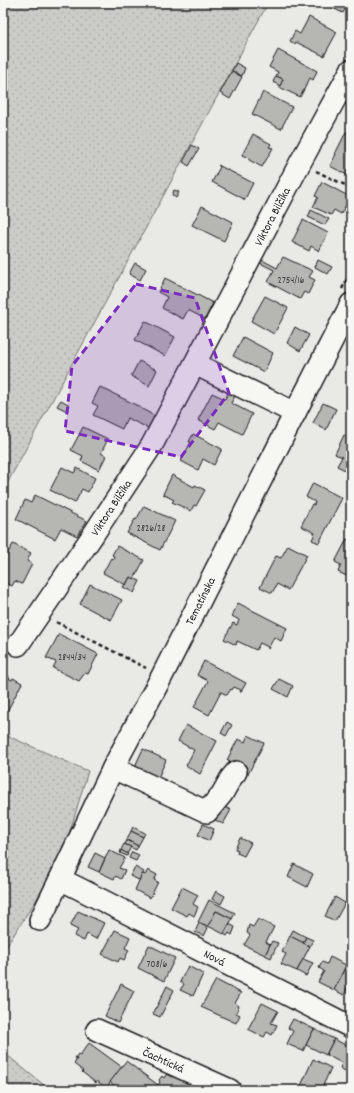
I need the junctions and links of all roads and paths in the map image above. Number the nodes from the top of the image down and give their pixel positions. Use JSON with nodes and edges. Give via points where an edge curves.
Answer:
{"nodes":[{"id":1,"x":351,"y":70,"type":"edge"},
{"id":2,"x":300,"y":163,"type":"junction"},
{"id":3,"x":351,"y":188,"type":"edge"},
{"id":4,"x":351,"y":304,"type":"edge"},
{"id":5,"x":195,"y":364,"type":"junction"},
{"id":6,"x":295,"y":413,"type":"junction"},
{"id":7,"x":39,"y":614,"type":"junction"},
{"id":8,"x":18,"y":645,"type":"dead end"},
{"id":9,"x":150,"y":670,"type":"dead end"},
{"id":10,"x":113,"y":768,"type":"junction"},
{"id":11,"x":236,"y":772,"type":"dead end"},
{"id":12,"x":60,"y":879,"type":"junction"},
{"id":13,"x":40,"y":920,"type":"dead end"},
{"id":14,"x":351,"y":1027,"type":"edge"},
{"id":15,"x":97,"y":1030,"type":"dead end"},
{"id":16,"x":230,"y":1090,"type":"edge"}],
"edges":[{"from":1,"to":2,"type":"street","name":"Viktora Bilčíka"},
{"from":2,"to":3,"type":"path"},
{"from":2,"to":5,"type":"street","name":"Viktora Bilčíka"},
{"from":4,"to":6,"type":"street","name":"Tematínska"},
{"from":5,"to":6,"type":"street"},
{"from":5,"to":7,"type":"street","name":"Viktora Bilčíka","via":[[152,445]]},
{"from":6,"to":10,"type":"street","name":"Tematínska"},
{"from":7,"to":8,"type":"street","name":"Viktora Bilčíka"},
{"from":7,"to":9,"type":"path"},
{"from":10,"to":11,"type":"street","via":[[207,812]]},
{"from":10,"to":12,"type":"street","name":"Tematínska"},
{"from":12,"to":13,"type":"street","name":"Tematínska"},
{"from":12,"to":14,"type":"street","name":"Nová"},
{"from":15,"to":16,"type":"street","name":"Čachtická"}]}
